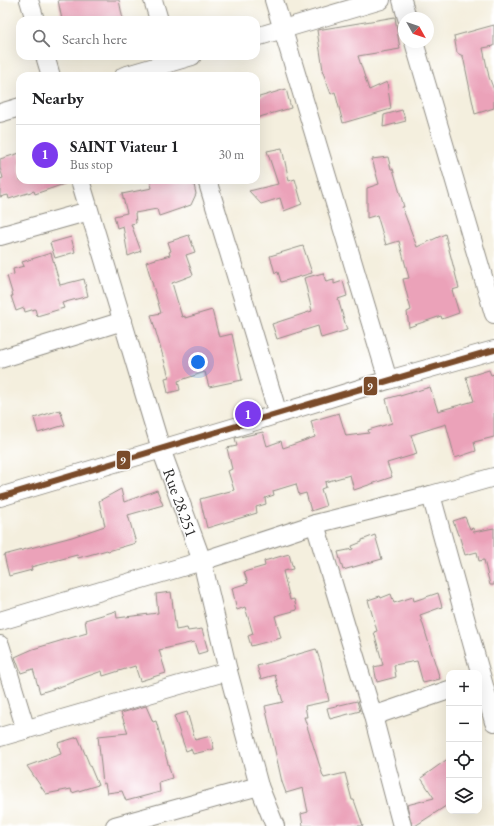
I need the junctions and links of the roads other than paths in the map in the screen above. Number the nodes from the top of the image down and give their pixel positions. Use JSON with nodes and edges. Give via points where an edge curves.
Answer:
{"nodes":[{"id":1,"x":29,"y":0,"type":"edge"},
{"id":2,"x":153,"y":0,"type":"edge"},
{"id":3,"x":274,"y":0,"type":"edge"},
{"id":4,"x":380,"y":0,"type":"edge"},
{"id":5,"x":402,"y":0,"type":"edge"},
{"id":6,"x":405,"y":12,"type":"edge"},
{"id":7,"x":34,"y":16,"type":"edge"},
{"id":8,"x":158,"y":16,"type":"edge"},
{"id":9,"x":283,"y":29,"type":"junction"},
{"id":10,"x":260,"y":36,"type":"edge"},
{"id":11,"x":416,"y":48,"type":"edge"},
{"id":12,"x":46,"y":60,"type":"edge"},
{"id":13,"x":183,"y":60,"type":"edge"},
{"id":14,"x":172,"y":65,"type":"edge"},
{"id":15,"x":50,"y":72,"type":"edge"},
{"id":16,"x":141,"y":72,"type":"edge"},
{"id":17,"x":16,"y":108,"type":"edge"},
{"id":18,"x":0,"y":113,"type":"edge"},
{"id":19,"x":81,"y":184,"type":"edge"},
{"id":20,"x":208,"y":184,"type":"edge"},
{"id":21,"x":89,"y":211,"type":"junction"},
{"id":22,"x":0,"y":236,"type":"edge"},
{"id":23,"x":494,"y":314,"type":"edge"},
{"id":24,"x":123,"y":321,"type":"junction"},
{"id":25,"x":494,"y":350,"type":"edge"},
{"id":26,"x":0,"y":358,"type":"edge"},
{"id":27,"x":388,"y":380,"type":"junction"},
{"id":28,"x":278,"y":414,"type":"junction"},
{"id":29,"x":161,"y":449,"type":"junction"},
{"id":30,"x":494,"y":476,"type":"edge"},
{"id":31,"x":431,"y":495,"type":"junction"},
{"id":32,"x":0,"y":497,"type":"edge"},
{"id":33,"x":315,"y":524,"type":"junction"},
{"id":34,"x":202,"y":560,"type":"junction"},
{"id":35,"x":0,"y":621,"type":"edge"},
{"id":36,"x":0,"y":645,"type":"edge"},
{"id":37,"x":478,"y":670,"type":"edge"},
{"id":38,"x":228,"y":672,"type":"junction"},
{"id":39,"x":482,"y":685,"type":"edge"},
{"id":40,"x":446,"y":691,"type":"edge"},
{"id":41,"x":373,"y":716,"type":"junction"},
{"id":42,"x":494,"y":722,"type":"edge"},
{"id":43,"x":26,"y":730,"type":"junction"},
{"id":44,"x":0,"y":737,"type":"edge"},
{"id":45,"x":259,"y":786,"type":"junction"},
{"id":46,"x":115,"y":826,"type":"edge"},
{"id":47,"x":275,"y":826,"type":"edge"},
{"id":48,"x":402,"y":826,"type":"edge"}],
"edges":[{"from":1,"to":7,"type":"street"},
{"from":2,"to":8,"type":"street"},
{"from":3,"to":9,"type":"street"},
{"from":4,"to":9,"type":"street"},
{"from":5,"to":6,"type":"street"},
{"from":9,"to":10,"type":"street"},
{"from":9,"to":27,"type":"street"},
{"from":11,"to":23,"type":"street"},
{"from":12,"to":15,"type":"street"},
{"from":13,"to":14,"type":"street"},
{"from":14,"to":16,"type":"street"},
{"from":17,"to":18,"type":"street"},
{"from":19,"to":21,"type":"street","name":"Rue 28.251"},
{"from":20,"to":28,"type":"street"},
{"from":21,"to":22,"type":"street"},
{"from":21,"to":24,"type":"street","name":"Rue 28.251"},
{"from":24,"to":26,"type":"street"},
{"from":24,"to":29,"type":"street","name":"Rue 28.251"},
{"from":25,"to":27,"type":"street"},
{"from":27,"to":28,"type":"street"},
{"from":28,"to":29,"type":"street"},
{"from":29,"to":32,"type":"street"},
{"from":29,"to":34,"type":"street","name":"Rue 28.251"},
{"from":30,"to":31,"type":"street"},
{"from":31,"to":33,"type":"street"},
{"from":31,"to":37,"type":"street"},
{"from":33,"to":34,"type":"street"},
{"from":33,"to":41,"type":"street"},
{"from":34,"to":35,"type":"street"},
{"from":34,"to":38,"type":"street","name":"Rue 28.251"},
{"from":36,"to":43,"type":"street"},
{"from":38,"to":43,"type":"street"},
{"from":38,"to":45,"type":"street","name":"Rue 28.251"},
{"from":39,"to":42,"type":"street"},
{"from":40,"to":41,"type":"street"},
{"from":41,"to":48,"type":"street"},
{"from":43,"to":44,"type":"street"},
{"from":45,"to":46,"type":"street"},
{"from":45,"to":47,"type":"street","name":"Rue 28.251"}]}
